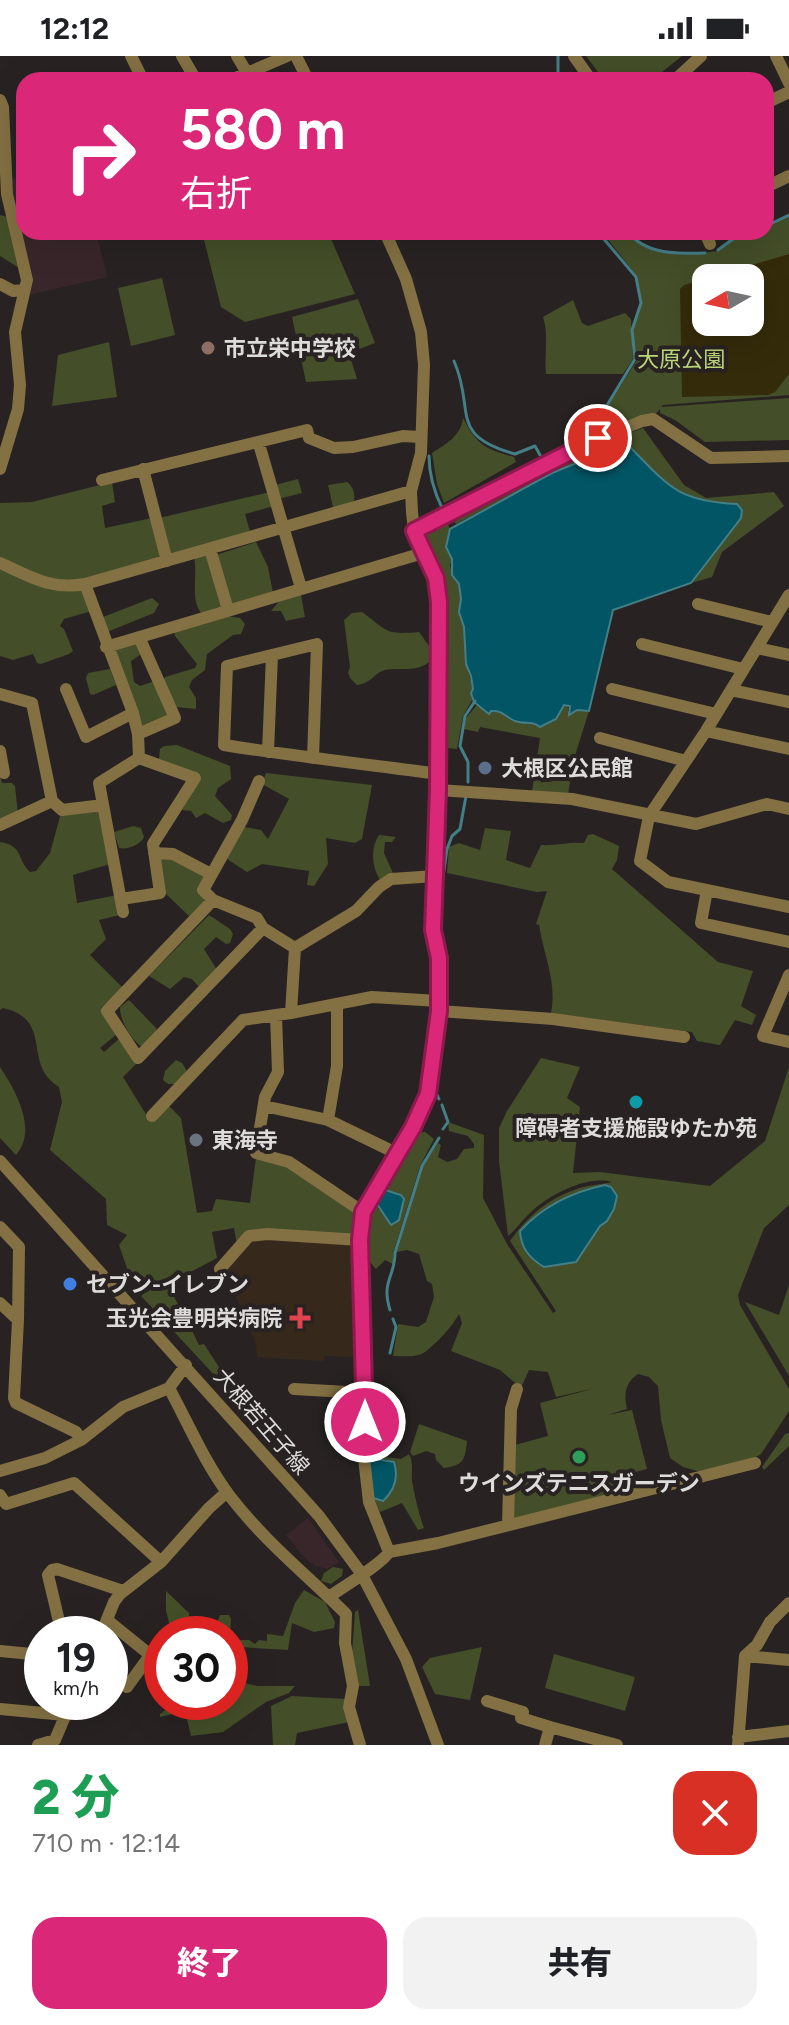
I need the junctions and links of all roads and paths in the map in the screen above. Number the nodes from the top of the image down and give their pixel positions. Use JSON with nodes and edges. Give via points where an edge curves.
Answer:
{"nodes":[{"id":1,"x":287,"y":56,"type":"edge"},
{"id":2,"x":701,"y":56,"type":"edge"},
{"id":3,"x":776,"y":56,"type":"edge"},
{"id":4,"x":249,"y":72,"type":"edge"},
{"id":5,"x":684,"y":72,"type":"edge"},
{"id":6,"x":789,"y":83,"type":"edge"},
{"id":7,"x":0,"y":100,"type":"edge"},
{"id":8,"x":7,"y":194,"type":"junction"},
{"id":9,"x":0,"y":206,"type":"edge"},
{"id":10,"x":16,"y":233,"type":"edge"},
{"id":11,"x":18,"y":240,"type":"edge"},
{"id":12,"x":389,"y":240,"type":"edge"},
{"id":13,"x":0,"y":284,"type":"edge"},
{"id":14,"x":24,"y":290,"type":"junction"},
{"id":15,"x":420,"y":437,"type":"junction"},
{"id":16,"x":259,"y":444,"type":"junction"},
{"id":17,"x":789,"y":456,"type":"edge"},
{"id":18,"x":0,"y":469,"type":"edge"},
{"id":19,"x":143,"y":469,"type":"junction"},
{"id":20,"x":102,"y":480,"type":"dead end"},
{"id":21,"x":411,"y":491,"type":"junction"},
{"id":22,"x":283,"y":528,"type":"junction"},
{"id":23,"x":414,"y":531,"type":"junction"},
{"id":24,"x":210,"y":549,"type":"junction"},
{"id":25,"x":423,"y":553,"type":"junction"},
{"id":26,"x":167,"y":561,"type":"junction"},
{"id":27,"x":0,"y":563,"type":"edge"},
{"id":28,"x":85,"y":584,"type":"junction"},
{"id":29,"x":301,"y":588,"type":"junction"},
{"id":30,"x":787,"y":603,"type":"edge"},
{"id":31,"x":698,"y":604,"type":"dead end"},
{"id":32,"x":228,"y":610,"type":"junction"},
{"id":33,"x":772,"y":622,"type":"junction"},
{"id":34,"x":139,"y":637,"type":"junction"},
{"id":35,"x":642,"y":644,"type":"dead end"},
{"id":36,"x":106,"y":647,"type":"junction"},
{"id":37,"x":757,"y":648,"type":"junction"},
{"id":38,"x":272,"y":655,"type":"junction"},
{"id":39,"x":789,"y":655,"type":"edge"},
{"id":40,"x":743,"y":669,"type":"junction"},
{"id":41,"x":66,"y":689,"type":"dead end"},
{"id":42,"x":612,"y":689,"type":"dead end"},
{"id":43,"x":731,"y":690,"type":"junction"},
{"id":44,"x":0,"y":694,"type":"edge"},
{"id":45,"x":789,"y":702,"type":"edge"},
{"id":46,"x":133,"y":713,"type":"junction"},
{"id":47,"x":716,"y":714,"type":"junction"},
{"id":48,"x":706,"y":731,"type":"junction"},
{"id":49,"x":138,"y":734,"type":"junction"},
{"id":50,"x":600,"y":738,"type":"dead end"},
{"id":51,"x":789,"y":749,"type":"edge"},
{"id":52,"x":0,"y":751,"type":"edge"},
{"id":53,"x":268,"y":752,"type":"junction"},
{"id":54,"x":139,"y":758,"type":"junction"},
{"id":55,"x":313,"y":758,"type":"junction"},
{"id":56,"x":686,"y":761,"type":"junction"},
{"id":57,"x":4,"y":773,"type":"dead end"},
{"id":58,"x":438,"y":774,"type":"junction"},
{"id":59,"x":259,"y":781,"type":"dead end"},
{"id":60,"x":438,"y":790,"type":"junction"},
{"id":61,"x":52,"y":801,"type":"junction"},
{"id":62,"x":103,"y":805,"type":"junction"},
{"id":63,"x":789,"y":809,"type":"edge"},
{"id":64,"x":649,"y":816,"type":"junction"},
{"id":65,"x":0,"y":825,"type":"edge"},
{"id":66,"x":154,"y":853,"type":"junction"},
{"id":67,"x":211,"y":874,"type":"junction"},
{"id":68,"x":436,"y":876,"type":"junction"},
{"id":69,"x":707,"y":890,"type":"junction"},
{"id":70,"x":213,"y":900,"type":"junction"},
{"id":71,"x":789,"y":907,"type":"edge"},
{"id":72,"x":263,"y":928,"type":"junction"},
{"id":73,"x":789,"y":942,"type":"edge"},
{"id":74,"x":295,"y":948,"type":"junction"},
{"id":75,"x":789,"y":975,"type":"edge"},
{"id":76,"x":337,"y":1006,"type":"junction"},
{"id":77,"x":439,"y":1006,"type":"junction"},
{"id":78,"x":291,"y":1013,"type":"junction"},
{"id":79,"x":276,"y":1015,"type":"junction"},
{"id":80,"x":684,"y":1037,"type":"dead end"},
{"id":81,"x":789,"y":1042,"type":"edge"},
{"id":82,"x":264,"y":1106,"type":"junction"},
{"id":83,"x":152,"y":1116,"type":"dead end"},
{"id":84,"x":328,"y":1120,"type":"junction"},
{"id":85,"x":398,"y":1154,"type":"junction"},
{"id":86,"x":1,"y":1165,"type":"edge"},
{"id":87,"x":363,"y":1212,"type":"junction"},
{"id":88,"x":0,"y":1227,"type":"edge"},
{"id":89,"x":360,"y":1240,"type":"junction"},
{"id":90,"x":220,"y":1269,"type":"dead end"},
{"id":91,"x":0,"y":1303,"type":"edge"},
{"id":92,"x":18,"y":1320,"type":"junction"},
{"id":93,"x":186,"y":1365,"type":"junction"},
{"id":94,"x":169,"y":1388,"type":"junction"},
{"id":95,"x":294,"y":1389,"type":"dead end"},
{"id":96,"x":517,"y":1389,"type":"dead end"},
{"id":97,"x":365,"y":1393,"type":"junction"},
{"id":98,"x":81,"y":1440,"type":"junction"},
{"id":99,"x":755,"y":1463,"type":"dead end"},
{"id":100,"x":0,"y":1471,"type":"edge"},
{"id":101,"x":227,"y":1492,"type":"junction"},
{"id":102,"x":0,"y":1495,"type":"edge"},
{"id":103,"x":508,"y":1525,"type":"junction"},
{"id":104,"x":389,"y":1552,"type":"junction"},
{"id":105,"x":161,"y":1562,"type":"junction"},
{"id":106,"x":361,"y":1573,"type":"junction"},
{"id":107,"x":123,"y":1591,"type":"junction"},
{"id":108,"x":329,"y":1597,"type":"junction"},
{"id":109,"x":789,"y":1603,"type":"edge"},
{"id":110,"x":58,"y":1616,"type":"edge"},
{"id":111,"x":109,"y":1616,"type":"edge"},
{"id":112,"x":128,"y":1637,"type":"edge"},
{"id":113,"x":0,"y":1651,"type":"edge"},
{"id":114,"x":24,"y":1653,"type":"edge"},
{"id":115,"x":745,"y":1656,"type":"junction"},
{"id":116,"x":789,"y":1660,"type":"edge"},
{"id":117,"x":128,"y":1686,"type":"edge"},
{"id":118,"x":487,"y":1701,"type":"dead end"},
{"id":119,"x":0,"y":1709,"type":"edge"},
{"id":120,"x":24,"y":1711,"type":"edge"},
{"id":121,"x":63,"y":1720,"type":"edge"},
{"id":122,"x":550,"y":1727,"type":"junction"},
{"id":123,"x":789,"y":1731,"type":"edge"},
{"id":124,"x":738,"y":1741,"type":"edge"},
{"id":125,"x":613,"y":1744,"type":"edge"},
{"id":126,"x":38,"y":1745,"type":"edge"},
{"id":127,"x":360,"y":1745,"type":"edge"},
{"id":128,"x":438,"y":1745,"type":"edge"},
{"id":129,"x":545,"y":1745,"type":"edge"}],
"edges":[{"from":1,"to":4,"type":"street"},
{"from":2,"to":5,"type":"street"},
{"from":3,"to":6,"type":"street"},
{"from":7,"to":8,"type":"street"},
{"from":8,"to":9,"type":"street"},
{"from":8,"to":10,"type":"street"},
{"from":11,"to":14,"type":"street","via":[[27,280]]},
{"from":12,"to":15,"type":"street","via":[[421,332]]},
{"from":13,"to":14,"type":"street"},
{"from":14,"to":18,"type":"street","via":[[15,332],[18,409]]},
{"from":15,"to":16,"type":"street","via":[[334,448],[309,438],[307,430]]},
{"from":15,"to":21,"type":"street"},
{"from":16,"to":19,"type":"street"},
{"from":16,"to":22,"type":"street"},
{"from":17,"to":23,"type":"street","via":[[711,458],[653,419],[642,421],[562,454]]},
{"from":19,"to":20,"type":"street"},
{"from":19,"to":26,"type":"street"},
{"from":21,"to":22,"type":"street"},
{"from":21,"to":23,"type":"street"},
{"from":22,"to":24,"type":"street"},
{"from":22,"to":29,"type":"street"},
{"from":23,"to":25,"type":"street"},
{"from":24,"to":26,"type":"street"},
{"from":24,"to":32,"type":"street"},
{"from":25,"to":29,"type":"street"},
{"from":25,"to":58,"type":"street","via":[[436,578],[439,602]]},
{"from":26,"to":28,"type":"street"},
{"from":27,"to":28,"type":"street","via":[[50,585]]},
{"from":28,"to":36,"type":"street"},
{"from":29,"to":32,"type":"street"},
{"from":30,"to":33,"type":"street"},
{"from":31,"to":33,"type":"street"},
{"from":32,"to":34,"type":"street"},
{"from":33,"to":37,"type":"street"},
{"from":34,"to":36,"type":"street"},
{"from":34,"to":49,"type":"street","via":[[175,718]]},
{"from":35,"to":40,"type":"street"},
{"from":36,"to":46,"type":"street"},
{"from":37,"to":39,"type":"street"},
{"from":37,"to":40,"type":"street"},
{"from":38,"to":53,"type":"street"},
{"from":38,"to":53,"type":"street","via":[[227,666],[225,686],[224,745]]},
{"from":38,"to":55,"type":"street","via":[[317,644]]},
{"from":40,"to":43,"type":"street"},
{"from":41,"to":46,"type":"street","via":[[86,737]]},
{"from":42,"to":47,"type":"street"},
{"from":43,"to":45,"type":"street"},
{"from":43,"to":47,"type":"street"},
{"from":44,"to":61,"type":"street","via":[[32,703]]},
{"from":46,"to":49,"type":"street"},
{"from":47,"to":48,"type":"street"},
{"from":48,"to":51,"type":"street"},
{"from":48,"to":56,"type":"street"},
{"from":49,"to":54,"type":"street"},
{"from":50,"to":56,"type":"street"},
{"from":52,"to":57,"type":"street"},
{"from":53,"to":55,"type":"street"},
{"from":54,"to":62,"type":"street","via":[[99,783]]},
{"from":54,"to":66,"type":"street","via":[[195,778],[153,844]]},
{"from":55,"to":58,"type":"street"},
{"from":56,"to":64,"type":"street"},
{"from":58,"to":60,"type":"street"},
{"from":59,"to":67,"type":"street"},
{"from":60,"to":64,"type":"street","via":[[572,799]]},
{"from":60,"to":68,"type":"street"},
{"from":61,"to":62,"type":"street","via":[[62,810]]},
{"from":61,"to":65,"type":"street"},
{"from":62,"to":66,"type":"street","via":[[122,906],[160,893]]},
{"from":63,"to":64,"type":"street","via":[[767,804],[696,824]]},
{"from":64,"to":69,"type":"street","via":[[640,861],[668,882]]},
{"from":66,"to":67,"type":"street","via":[[173,854]]},
{"from":67,"to":70,"type":"street","via":[[203,890]]},
{"from":68,"to":74,"type":"street","via":[[391,879],[356,911]]},
{"from":68,"to":77,"type":"street","via":[[433,930]]},
{"from":69,"to":71,"type":"street"},
{"from":69,"to":73,"type":"street","via":[[701,923]]},
{"from":70,"to":72,"type":"street","via":[[257,918]]},
{"from":70,"to":72,"type":"street","via":[[107,1011],[138,1058]]},
{"from":72,"to":74,"type":"street"},
{"from":74,"to":78,"type":"street"},
{"from":75,"to":81,"type":"street","via":[[763,1036]]},
{"from":76,"to":77,"type":"street","via":[[372,997]]},
{"from":76,"to":78,"type":"street"},
{"from":76,"to":84,"type":"street","via":[[335,1089]]},
{"from":77,"to":80,"type":"street"},
{"from":77,"to":85,"type":"street","via":[[428,1094]]},
{"from":78,"to":79,"type":"street"},
{"from":79,"to":82,"type":"street","via":[[278,1072]]},
{"from":79,"to":83,"type":"street","via":[[243,1020]]},
{"from":82,"to":84,"type":"street"},
{"from":82,"to":87,"type":"street","via":[[256,1153],[289,1162]]},
{"from":84,"to":85,"type":"street"},
{"from":85,"to":87,"type":"street"},
{"from":86,"to":93,"type":"street","name":"大根若王子線"},
{"from":87,"to":89,"type":"street"},
{"from":88,"to":92,"type":"street","via":[[19,1247]]},
{"from":89,"to":90,"type":"street","via":[[249,1236]]},
{"from":89,"to":97,"type":"street"},
{"from":91,"to":92,"type":"street"},
{"from":92,"to":98,"type":"street","via":[[16,1403],[76,1432]]},
{"from":93,"to":94,"type":"street"},
{"from":93,"to":106,"type":"street","name":"大根若王子線","via":[[319,1516]]},
{"from":94,"to":98,"type":"street","via":[[123,1407]]},
{"from":94,"to":101,"type":"street"},
{"from":95,"to":97,"type":"street"},
{"from":96,"to":103,"type":"street","via":[[511,1409]]},
{"from":97,"to":104,"type":"street","via":[[369,1502]]},
{"from":98,"to":100,"type":"street"},
{"from":99,"to":103,"type":"street"},
{"from":101,"to":105,"type":"street"},
{"from":101,"to":108,"type":"street","via":[[263,1535]]},
{"from":102,"to":105,"type":"street","via":[[6,1504],[74,1483]]},
{"from":103,"to":104,"type":"street"},
{"from":104,"to":106,"type":"street"},
{"from":105,"to":107,"type":"street"},
{"from":106,"to":108,"type":"street"},
{"from":106,"to":128,"type":"street","name":"大根若王子線","via":[[406,1659]]},
{"from":107,"to":110,"type":"street","via":[[52,1570],[48,1575]]},
{"from":107,"to":111,"type":"street"},
{"from":108,"to":127,"type":"street","via":[[346,1614],[353,1686],[349,1707]]},
{"from":109,"to":115,"type":"street"},
{"from":112,"to":117,"type":"street","via":[[149,1654]]},
{"from":113,"to":114,"type":"street"},
{"from":115,"to":116,"type":"street"},
{"from":115,"to":124,"type":"street"},
{"from":118,"to":122,"type":"street"},
{"from":119,"to":120,"type":"street"},
{"from":121,"to":126,"type":"street","via":[[55,1740]]},
{"from":122,"to":125,"type":"street"},
{"from":122,"to":129,"type":"street"},
{"from":123,"to":124,"type":"street"}]}
